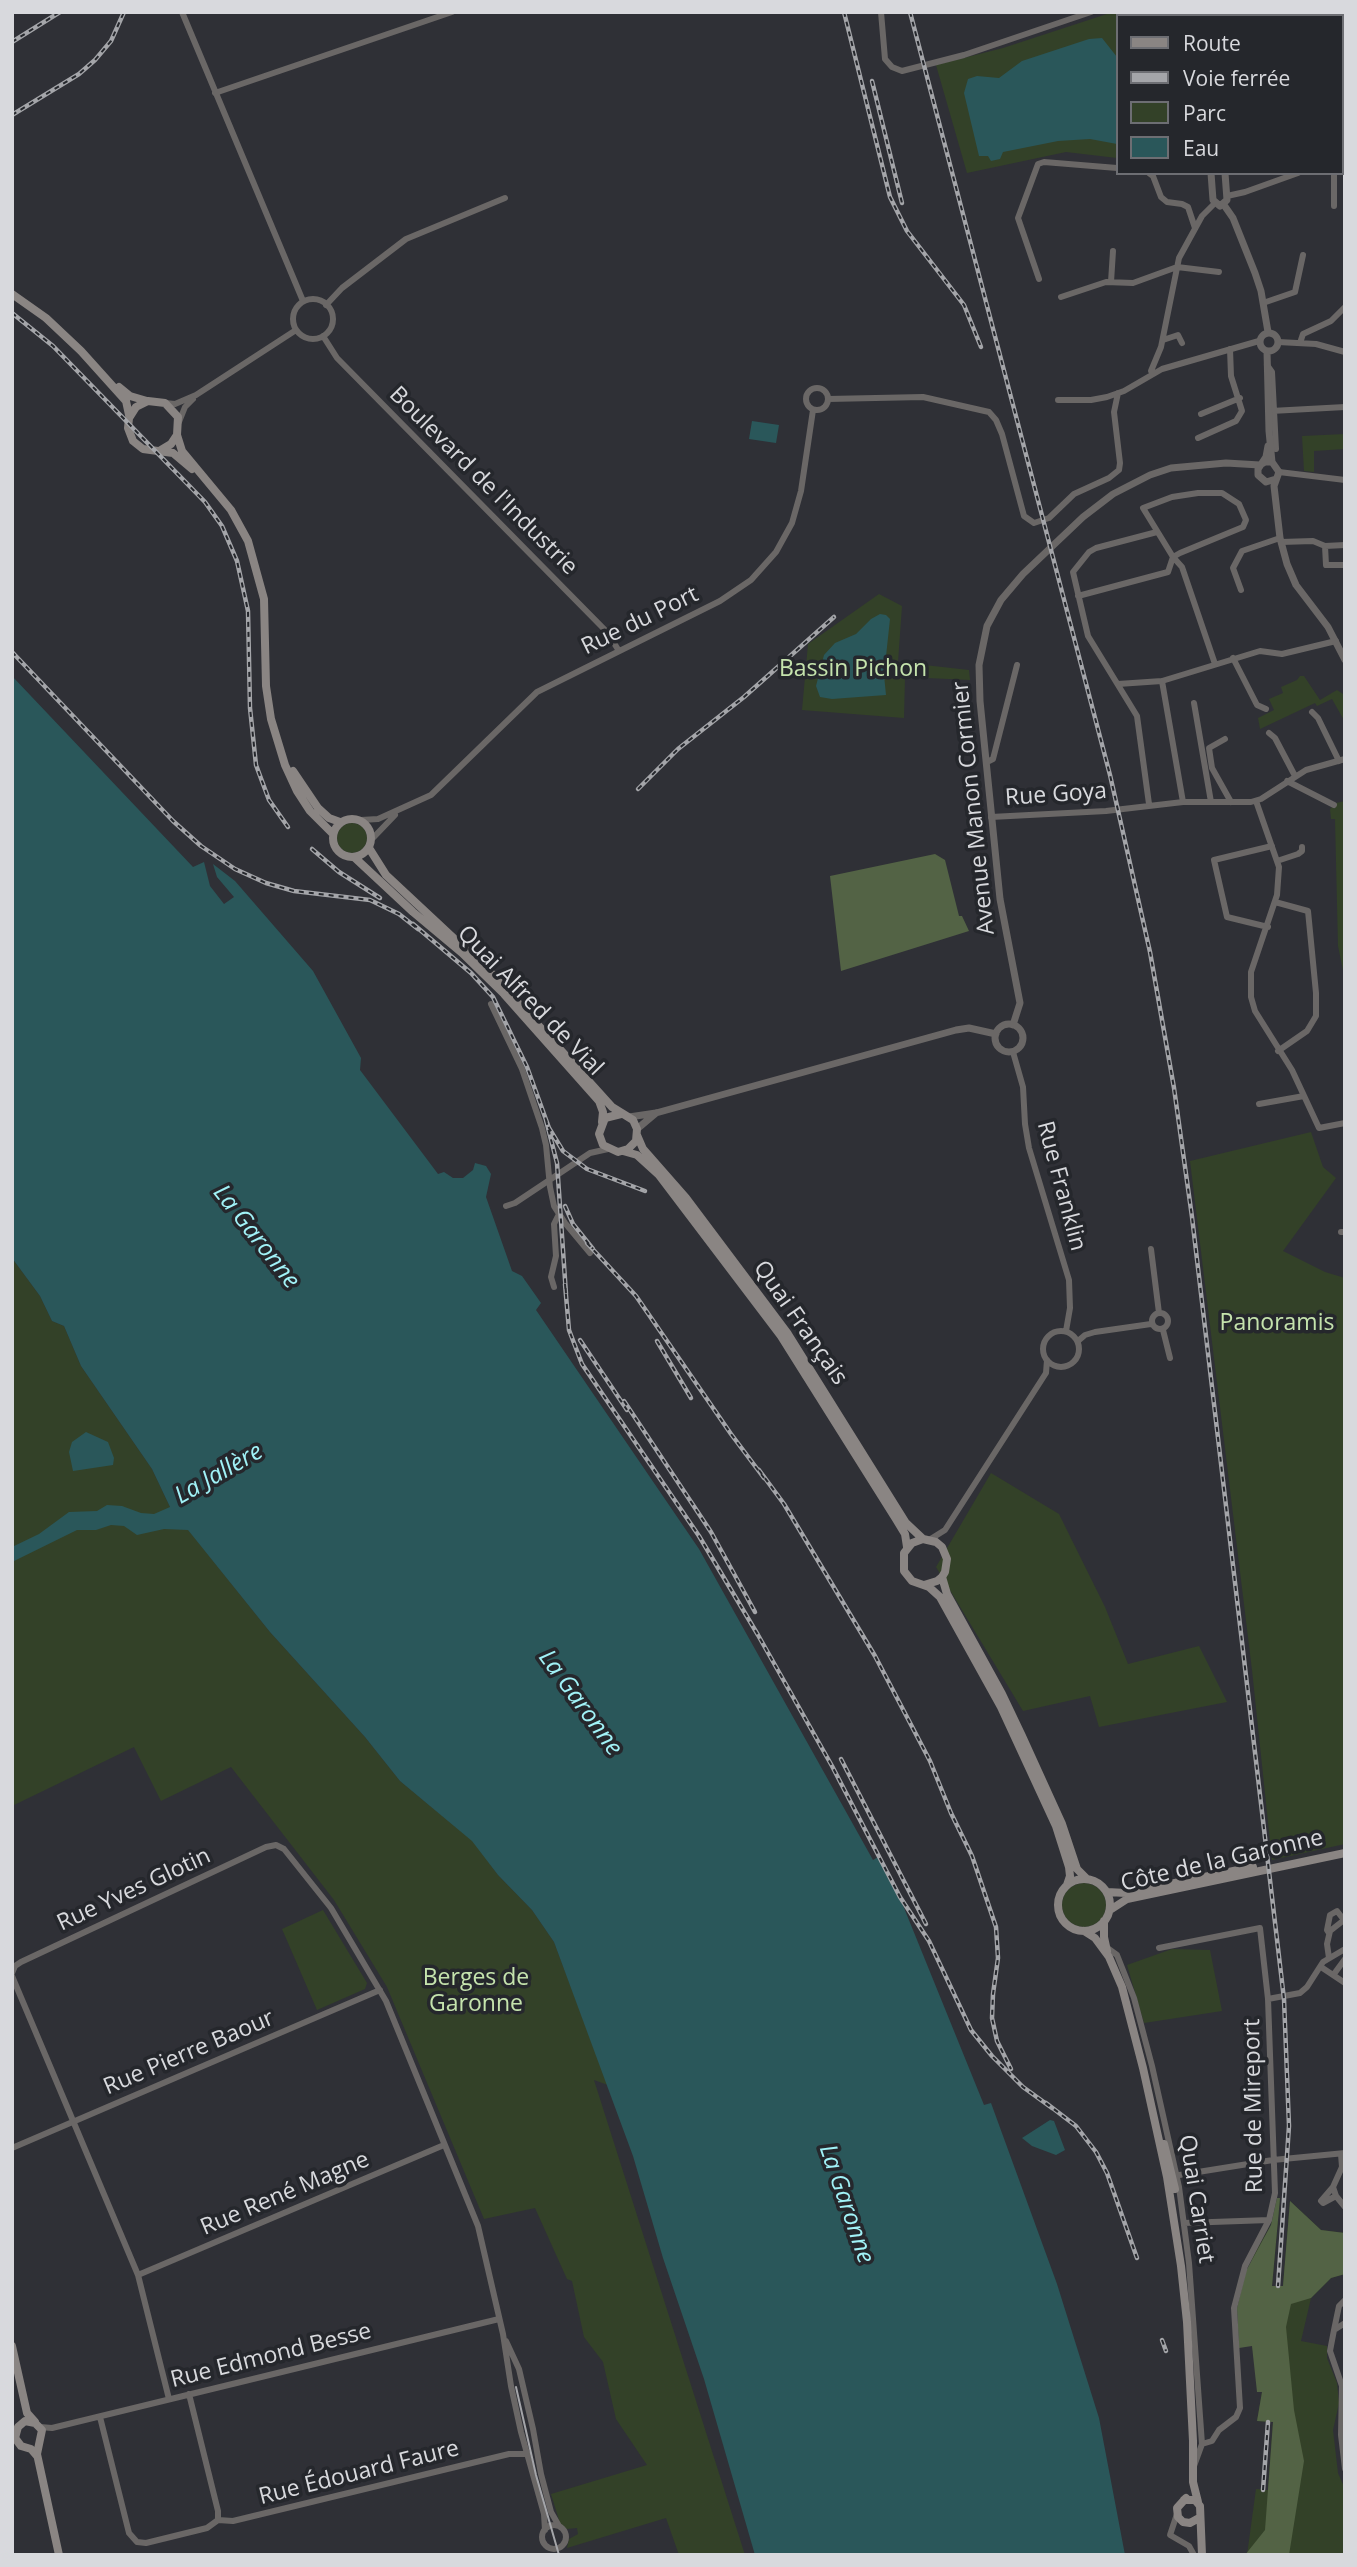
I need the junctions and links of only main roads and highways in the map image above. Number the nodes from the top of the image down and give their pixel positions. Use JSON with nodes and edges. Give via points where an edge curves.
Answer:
{"nodes":[{"id":1,"x":12,"y":294,"type":"edge"},
{"id":2,"x":93,"y":364,"type":"junction"},
{"id":3,"x":148,"y":401,"type":"junction"},
{"id":4,"x":129,"y":418,"type":"junction"},
{"id":5,"x":177,"y":435,"type":"junction"},
{"id":6,"x":161,"y":450,"type":"junction"},
{"id":7,"x":206,"y":480,"type":"junction"},
{"id":8,"x":280,"y":747,"type":"junction"},
{"id":9,"x":340,"y":822,"type":"junction"},
{"id":10,"x":333,"y":834,"type":"junction"},
{"id":11,"x":370,"y":843,"type":"junction"},
{"id":12,"x":354,"y":857,"type":"junction"},
{"id":13,"x":625,"y":1115,"type":"junction"},
{"id":14,"x":602,"y":1123,"type":"junction"},
{"id":15,"x":637,"y":1132,"type":"junction"},
{"id":16,"x":623,"y":1152,"type":"junction"},
{"id":17,"x":926,"y":1539,"type":"junction"},
{"id":18,"x":907,"y":1547,"type":"junction"},
{"id":19,"x":942,"y":1577,"type":"junction"},
{"id":20,"x":924,"y":1585,"type":"junction"},
{"id":21,"x":1345,"y":1850,"type":"edge"},
{"id":22,"x":1087,"y":1879,"type":"junction"},
{"id":23,"x":1067,"y":1885,"type":"junction"},
{"id":24,"x":1107,"y":1892,"type":"junction"},
{"id":25,"x":1110,"y":1910,"type":"junction"},
{"id":26,"x":1104,"y":1921,"type":"junction"},
{"id":27,"x":1084,"y":1931,"type":"junction"},
{"id":28,"x":1109,"y":1958,"type":"junction"},
{"id":29,"x":12,"y":2346,"type":"edge"},
{"id":30,"x":27,"y":2413,"type":"junction"},
{"id":31,"x":22,"y":2423,"type":"junction"},
{"id":32,"x":38,"y":2425,"type":"junction"},
{"id":33,"x":14,"y":2438,"type":"edge"},
{"id":34,"x":41,"y":2440,"type":"junction"},
{"id":35,"x":27,"y":2448,"type":"junction"},
{"id":36,"x":37,"y":2456,"type":"junction"},
{"id":37,"x":1193,"y":2482,"type":"junction"},
{"id":38,"x":1184,"y":2500,"type":"junction"},
{"id":39,"x":1198,"y":2502,"type":"junction"},
{"id":40,"x":1199,"y":2518,"type":"junction"},
{"id":41,"x":1185,"y":2523,"type":"junction"},
{"id":42,"x":1200,"y":2540,"type":"junction"},
{"id":43,"x":59,"y":2555,"type":"edge"},
{"id":44,"x":1202,"y":2555,"type":"edge"}],
"edges":[{"from":1,"to":2,"type":"main road","via":[[46,318]]},
{"from":2,"to":3,"type":"main road","via":[[130,396]]},
{"from":2,"to":4,"type":"main road","via":[[125,401]]},
{"from":3,"to":4,"type":"main road","via":[[136,407]]},
{"from":3,"to":5,"type":"main road","via":[[165,403],[175,411]]},
{"from":4,"to":6,"type":"main road","via":[[130,435],[138,446]]},
{"from":5,"to":6,"type":"main road"},
{"from":5,"to":7,"type":"main road","via":[[180,448]]},
{"from":6,"to":7,"type":"main road","via":[[177,456]]},
{"from":7,"to":8,"type":"main road","via":[[238,520],[256,565],[265,609],[267,699]]},
{"from":8,"to":9,"type":"main road","via":[[313,802]]},
{"from":8,"to":10,"type":"main road","via":[[301,798]]},
{"from":9,"to":10,"type":"main road"},
{"from":9,"to":11,"type":"main road","via":[[361,820],[370,830]]},
{"from":10,"to":12,"type":"main road","via":[[339,852]]},
{"from":11,"to":12,"type":"main road"},
{"from":11,"to":13,"type":"main road","name":"Quai Alfred de Vial","via":[[386,875],[492,974],[612,1107]]},
{"from":12,"to":14,"type":"main road","name":"Quai Alfred de Vial","via":[[504,995],[599,1101]]},
{"from":13,"to":14,"type":"main road","via":[[610,1115]]},
{"from":13,"to":15,"type":"main road"},
{"from":14,"to":16,"type":"main road","via":[[603,1145]]},
{"from":15,"to":16,"type":"main road","via":[[633,1145]]},
{"from":15,"to":17,"type":"main road","name":"Quai Français","via":[[643,1149],[671,1179],[788,1334],[910,1528]]},
{"from":16,"to":18,"type":"main road","name":"Quai Français","via":[[637,1154],[659,1175],[781,1336],[897,1519]]},
{"from":17,"to":18,"type":"main road"},
{"from":17,"to":19,"type":"main road","via":[[946,1553]]},
{"from":18,"to":20,"type":"main road","via":[[904,1571],[912,1581]]},
{"from":19,"to":20,"type":"main road"},
{"from":19,"to":22,"type":"main road","via":[[1022,1737],[1077,1869]]},
{"from":20,"to":23,"type":"main road","via":[[940,1597],[1002,1707],[1056,1826],[1069,1867]]},
{"from":21,"to":24,"type":"main road","name":"Côte de la Garonne","via":[[1126,1893]]},
{"from":21,"to":25,"type":"main road","name":"Côte de la Garonne","via":[[1127,1899]]},
{"from":22,"to":23,"type":"main road"},
{"from":22,"to":24,"type":"main road"},
{"from":23,"to":27,"type":"main road","via":[[1059,1898],[1059,1914],[1069,1926]]},
{"from":24,"to":25,"type":"main road"},
{"from":25,"to":26,"type":"main road"},
{"from":26,"to":27,"type":"main road"},
{"from":26,"to":28,"type":"main road","name":"Quai Carriet"},
{"from":27,"to":28,"type":"main road","name":"Quai Carriet"},
{"from":28,"to":37,"type":"main road","name":"Quai Carriet","via":[[1126,2003],[1172,2176],[1186,2322]]},
{"from":29,"to":30,"type":"main road"},
{"from":30,"to":31,"type":"main road"},
{"from":30,"to":32,"type":"main road"},
{"from":31,"to":32,"type":"main road"},
{"from":31,"to":33,"type":"main road"},
{"from":32,"to":34,"type":"main road"},
{"from":33,"to":35,"type":"main road"},
{"from":34,"to":35,"type":"main road"},
{"from":34,"to":36,"type":"main road"},
{"from":35,"to":36,"type":"main road"},
{"from":36,"to":43,"type":"main road"},
{"from":37,"to":38,"type":"main road","name":"Quai Carriet"},
{"from":37,"to":39,"type":"main road","name":"Quai Carriet"},
{"from":38,"to":39,"type":"main road"},
{"from":38,"to":41,"type":"main road","via":[[1177,2514]]},
{"from":39,"to":40,"type":"main road"},
{"from":40,"to":41,"type":"main road"},
{"from":40,"to":42,"type":"main road"},
{"from":41,"to":42,"type":"main road"},
{"from":42,"to":44,"type":"main road"}]}
